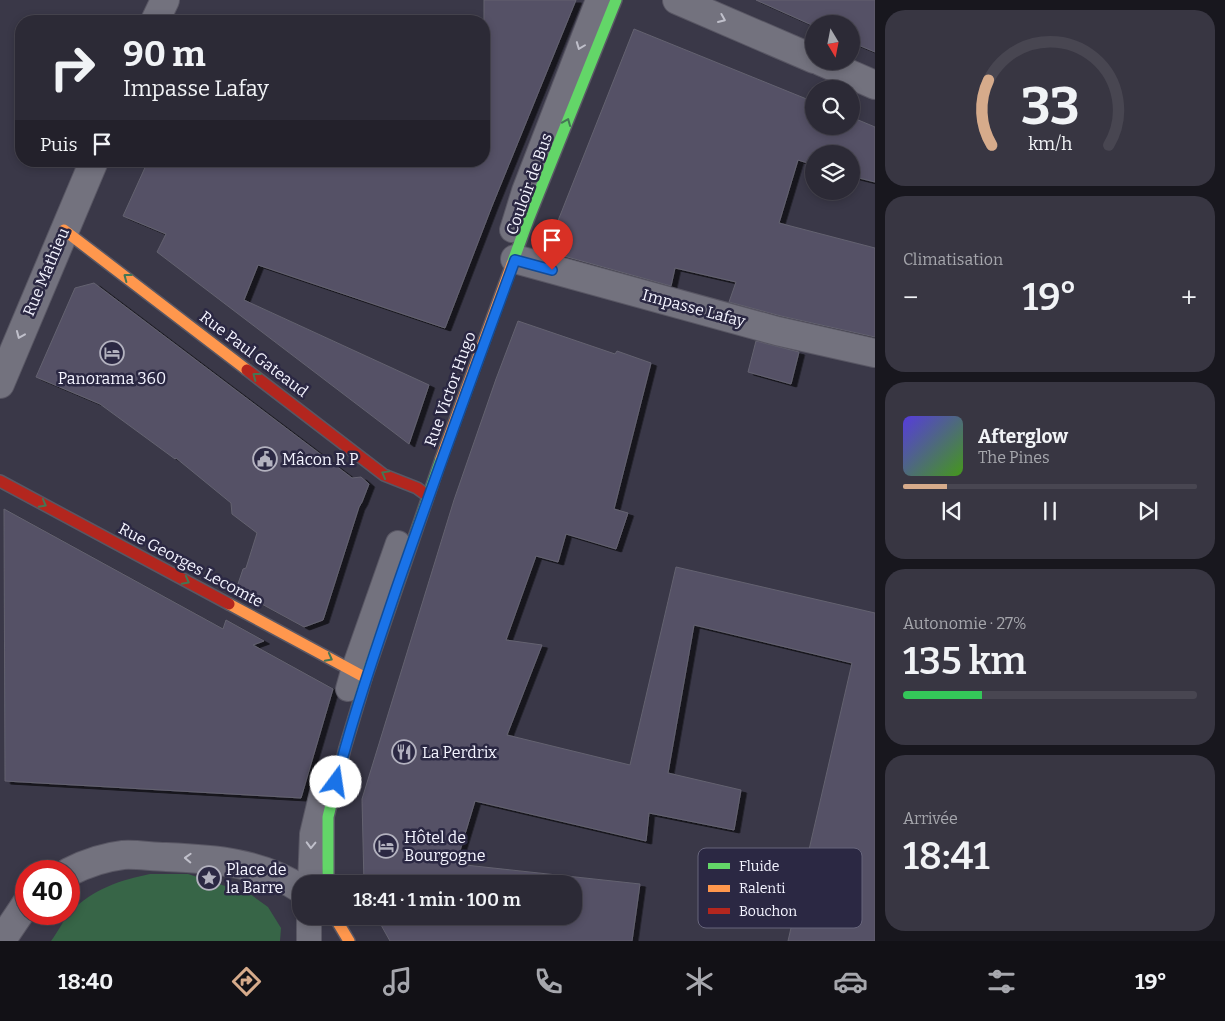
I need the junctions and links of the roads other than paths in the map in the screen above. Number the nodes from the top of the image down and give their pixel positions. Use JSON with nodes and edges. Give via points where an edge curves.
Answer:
{"nodes":[{"id":1,"x":165,"y":0,"type":"edge"},
{"id":2,"x":598,"y":0,"type":"edge"},
{"id":3,"x":616,"y":0,"type":"edge"},
{"id":4,"x":677,"y":0,"type":"edge"},
{"id":5,"x":158,"y":15,"type":"edge"},
{"id":6,"x":805,"y":55,"type":"edge"},
{"id":7,"x":841,"y":70,"type":"edge"},
{"id":8,"x":875,"y":85,"type":"edge"},
{"id":9,"x":91,"y":167,"type":"edge"},
{"id":10,"x":64,"y":230,"type":"junction"},
{"id":11,"x":515,"y":260,"type":"junction"},
{"id":12,"x":875,"y":353,"type":"edge"},
{"id":13,"x":0,"y":384,"type":"edge"},
{"id":14,"x":0,"y":481,"type":"edge"},
{"id":15,"x":423,"y":492,"type":"junction"},
{"id":16,"x":360,"y":674,"type":"junction"},
{"id":17,"x":80,"y":866,"type":"edge"},
{"id":18,"x":310,"y":875,"type":"edge"},
{"id":19,"x":328,"y":875,"type":"edge"},
{"id":20,"x":292,"y":883,"type":"edge"},
{"id":21,"x":15,"y":920,"type":"edge"},
{"id":22,"x":314,"y":925,"type":"edge"},
{"id":23,"x":324,"y":925,"type":"edge"},
{"id":24,"x":339,"y":925,"type":"edge"},
{"id":25,"x":319,"y":937,"type":"edge"},
{"id":26,"x":1,"y":941,"type":"edge"},
{"id":27,"x":349,"y":941,"type":"edge"}],
"edges":[{"from":1,"to":5,"type":"street"},
{"from":2,"to":15,"type":"lane","name":"Couloir de Bus","one_way":true,"via":[[524,191],[446,415]]},
{"from":11,"to":3,"type":"street","name":"Rue Victor Hugo","one_way":true},
{"from":4,"to":6,"type":"street","one_way":true},
{"from":7,"to":8,"type":"street"},
{"from":9,"to":10,"type":"street","name":"Rue Mathieu"},
{"from":10,"to":13,"type":"street","name":"Rue Mathieu","one_way":true},
{"from":15,"to":10,"type":"street","name":"Rue Paul Gateaud","one_way":true,"via":[[384,475]]},
{"from":11,"to":12,"type":"street","name":"Impasse Lafay","via":[[777,331]]},
{"from":11,"to":15,"type":"street","name":"Rue Victor Hugo"},
{"from":14,"to":16,"type":"street","name":"Rue Georges Lecomte","one_way":true},
{"from":15,"to":16,"type":"lane","name":"Couloir de Bus"},
{"from":16,"to":18,"type":"lane","name":"Couloir de Bus","one_way":true,"via":[[312,834]]},
{"from":16,"to":19,"type":"street","via":[[328,817]]},
{"from":20,"to":17,"type":"street","one_way":true,"via":[[251,866],[209,859],[123,855]]},
{"from":21,"to":26,"type":"street"},
{"from":22,"to":25,"type":"lane"},
{"from":23,"to":25,"type":"street"},
{"from":24,"to":27,"type":"street"}]}
